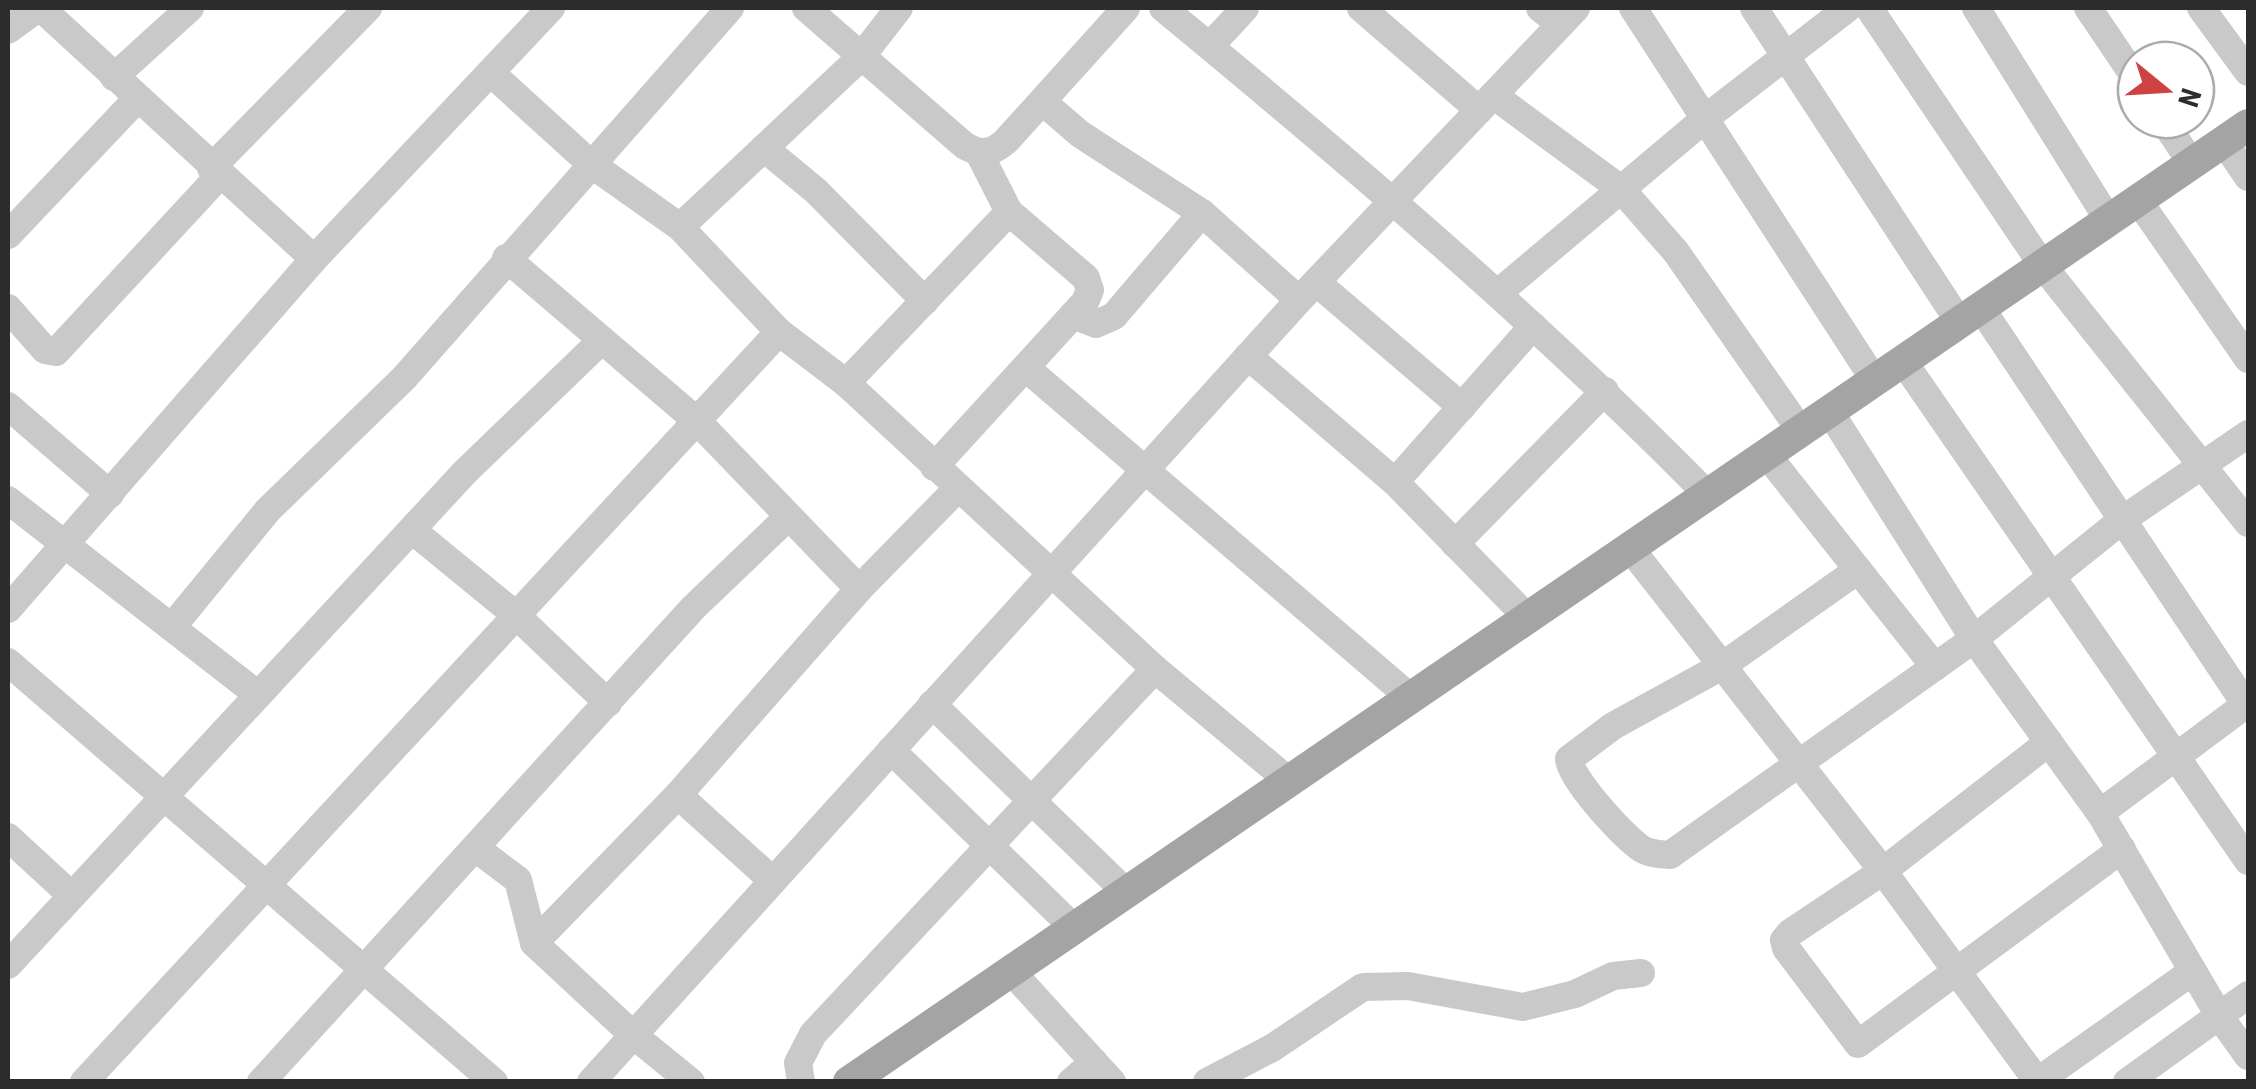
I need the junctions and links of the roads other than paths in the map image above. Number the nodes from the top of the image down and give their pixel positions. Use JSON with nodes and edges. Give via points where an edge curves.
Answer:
{"nodes":[{"id":1,"x":40,"y":8,"type":"edge"},
{"id":2,"x":190,"y":8,"type":"edge"},
{"id":3,"x":368,"y":8,"type":"edge"},
{"id":4,"x":551,"y":8,"type":"edge"},
{"id":5,"x":730,"y":8,"type":"edge"},
{"id":6,"x":806,"y":8,"type":"edge"},
{"id":7,"x":899,"y":8,"type":"edge"},
{"id":8,"x":1126,"y":8,"type":"edge"},
{"id":9,"x":1164,"y":8,"type":"edge"},
{"id":10,"x":1245,"y":8,"type":"edge"},
{"id":11,"x":1361,"y":8,"type":"edge"},
{"id":12,"x":1633,"y":8,"type":"edge"},
{"id":13,"x":1754,"y":8,"type":"edge"},
{"id":14,"x":1848,"y":8,"type":"edge"},
{"id":15,"x":1869,"y":8,"type":"edge"},
{"id":16,"x":1976,"y":8,"type":"edge"},
{"id":17,"x":2088,"y":8,"type":"edge"},
{"id":18,"x":2201,"y":8,"type":"edge"},
{"id":19,"x":1559,"y":13,"type":"edge"},
{"id":20,"x":8,"y":30,"type":"edge"},
{"id":21,"x":1210,"y":46,"type":"junction"},
{"id":22,"x":2116,"y":49,"type":"edge"},
{"id":23,"x":1788,"y":54,"type":"junction"},
{"id":24,"x":860,"y":57,"type":"junction"},
{"id":25,"x":2248,"y":72,"type":"edge"},
{"id":26,"x":491,"y":73,"type":"junction"},
{"id":27,"x":114,"y":76,"type":"junction"},
{"id":28,"x":137,"y":98,"type":"junction"},
{"id":29,"x":1044,"y":102,"type":"junction"},
{"id":30,"x":1486,"y":103,"type":"junction"},
{"id":31,"x":1707,"y":118,"type":"junction"},
{"id":32,"x":2236,"y":133,"type":"edge"},
{"id":33,"x":2176,"y":140,"type":"edge"},
{"id":34,"x":764,"y":148,"type":"junction"},
{"id":35,"x":979,"y":153,"type":"junction"},
{"id":36,"x":591,"y":164,"type":"junction"},
{"id":37,"x":2192,"y":164,"type":"junction"},
{"id":38,"x":215,"y":172,"type":"junction"},
{"id":39,"x":2248,"y":177,"type":"edge"},
{"id":40,"x":1621,"y":189,"type":"junction"},
{"id":41,"x":2138,"y":200,"type":"junction"},
{"id":42,"x":1393,"y":203,"type":"junction"},
{"id":43,"x":1010,"y":212,"type":"junction"},
{"id":44,"x":1202,"y":214,"type":"junction"},
{"id":45,"x":2109,"y":221,"type":"junction"},
{"id":46,"x":680,"y":227,"type":"junction"},
{"id":47,"x":8,"y":234,"type":"edge"},
{"id":48,"x":506,"y":258,"type":"junction"},
{"id":49,"x":314,"y":259,"type":"junction"},
{"id":50,"x":2042,"y":266,"type":"junction"},
{"id":51,"x":1308,"y":291,"type":"junction"},
{"id":52,"x":1498,"y":293,"type":"junction"},
{"id":53,"x":924,"y":301,"type":"junction"},
{"id":54,"x":10,"y":314,"type":"edge"},
{"id":55,"x":1970,"y":315,"type":"junction"},
{"id":56,"x":1073,"y":316,"type":"junction"},
{"id":57,"x":1533,"y":326,"type":"junction"},
{"id":58,"x":778,"y":332,"type":"junction"},
{"id":59,"x":602,"y":340,"type":"junction"},
{"id":60,"x":1248,"y":356,"type":"junction"},
{"id":61,"x":2248,"y":359,"type":"edge"},
{"id":62,"x":1904,"y":362,"type":"junction"},
{"id":63,"x":1026,"y":368,"type":"junction"},
{"id":64,"x":1875,"y":381,"type":"junction"},
{"id":65,"x":846,"y":383,"type":"junction"},
{"id":66,"x":1605,"y":391,"type":"junction"},
{"id":67,"x":8,"y":406,"type":"edge"},
{"id":68,"x":1462,"y":407,"type":"junction"},
{"id":69,"x":1830,"y":412,"type":"junction"},
{"id":70,"x":697,"y":421,"type":"junction"},
{"id":71,"x":1801,"y":431,"type":"junction"},
{"id":72,"x":2248,"y":434,"type":"edge"},
{"id":73,"x":1767,"y":455,"type":"junction"},
{"id":74,"x":2205,"y":464,"type":"junction"},
{"id":75,"x":934,"y":467,"type":"junction"},
{"id":76,"x":1144,"y":470,"type":"junction"},
{"id":77,"x":1395,"y":482,"type":"junction"},
{"id":78,"x":957,"y":488,"type":"junction"},
{"id":79,"x":110,"y":494,"type":"junction"},
{"id":80,"x":1708,"y":495,"type":"junction"},
{"id":81,"x":8,"y":500,"type":"edge"},
{"id":82,"x":787,"y":518,"type":"junction"},
{"id":83,"x":2122,"y":520,"type":"junction"},
{"id":84,"x":2248,"y":522,"type":"edge"},
{"id":85,"x":412,"y":530,"type":"junction"},
{"id":86,"x":68,"y":544,"type":"junction"},
{"id":87,"x":1455,"y":544,"type":"junction"},
{"id":88,"x":1630,"y":548,"type":"junction"},
{"id":89,"x":1858,"y":570,"type":"junction"},
{"id":90,"x":1054,"y":572,"type":"junction"},
{"id":91,"x":2050,"y":578,"type":"junction"},
{"id":92,"x":859,"y":589,"type":"junction"},
{"id":93,"x":8,"y":609,"type":"edge"},
{"id":94,"x":517,"y":616,"type":"junction"},
{"id":95,"x":1528,"y":618,"type":"junction"},
{"id":96,"x":172,"y":627,"type":"junction"},
{"id":97,"x":1974,"y":638,"type":"junction"},
{"id":98,"x":8,"y":662,"type":"edge"},
{"id":99,"x":1722,"y":666,"type":"junction"},
{"id":100,"x":1935,"y":667,"type":"junction"},
{"id":101,"x":1155,"y":670,"type":"junction"},
{"id":102,"x":257,"y":694,"type":"junction"},
{"id":103,"x":1411,"y":698,"type":"junction"},
{"id":104,"x":608,"y":703,"type":"junction"},
{"id":105,"x":932,"y":704,"type":"junction"},
{"id":106,"x":2248,"y":705,"type":"edge"},
{"id":107,"x":2049,"y":742,"type":"junction"},
{"id":108,"x":891,"y":750,"type":"junction"},
{"id":109,"x":2176,"y":757,"type":"junction"},
{"id":110,"x":1799,"y":765,"type":"junction"},
{"id":111,"x":1289,"y":781,"type":"junction"},
{"id":112,"x":162,"y":795,"type":"junction"},
{"id":113,"x":678,"y":795,"type":"junction"},
{"id":114,"x":1032,"y":802,"type":"junction"},
{"id":115,"x":2100,"y":813,"type":"junction"},
{"id":116,"x":8,"y":837,"type":"edge"},
{"id":117,"x":990,"y":847,"type":"junction"},
{"id":118,"x":477,"y":849,"type":"junction"},
{"id":119,"x":2122,"y":850,"type":"junction"},
{"id":120,"x":2248,"y":861,"type":"edge"},
{"id":121,"x":1883,"y":872,"type":"junction"},
{"id":122,"x":772,"y":880,"type":"junction"},
{"id":123,"x":267,"y":886,"type":"junction"},
{"id":124,"x":1126,"y":892,"type":"junction"},
{"id":125,"x":71,"y":895,"type":"junction"},
{"id":126,"x":1074,"y":928,"type":"junction"},
{"id":127,"x":534,"y":943,"type":"junction"},
{"id":128,"x":8,"y":965,"type":"edge"},
{"id":129,"x":366,"y":969,"type":"junction"},
{"id":130,"x":1012,"y":971,"type":"junction"},
{"id":131,"x":2193,"y":971,"type":"junction"},
{"id":132,"x":1957,"y":972,"type":"junction"},
{"id":133,"x":1641,"y":973,"type":"dead end"},
{"id":134,"x":2248,"y":995,"type":"edge"},
{"id":135,"x":2220,"y":1017,"type":"junction"},
{"id":136,"x":632,"y":1034,"type":"junction"},
{"id":137,"x":2248,"y":1056,"type":"edge"},
{"id":138,"x":1103,"y":1072,"type":"edge"},
{"id":139,"x":2038,"y":1081,"type":"edge"},
{"id":140,"x":84,"y":1082,"type":"edge"},
{"id":141,"x":260,"y":1082,"type":"edge"},
{"id":142,"x":494,"y":1082,"type":"edge"},
{"id":143,"x":591,"y":1082,"type":"edge"},
{"id":144,"x":692,"y":1082,"type":"edge"},
{"id":145,"x":801,"y":1082,"type":"edge"},
{"id":146,"x":849,"y":1082,"type":"edge"},
{"id":147,"x":1071,"y":1082,"type":"edge"},
{"id":148,"x":1207,"y":1082,"type":"edge"},
{"id":149,"x":2126,"y":1082,"type":"edge"}],
"edges":[{"from":1,"to":20,"type":"street"},
{"from":1,"to":27,"type":"street"},
{"from":2,"to":27,"type":"street"},
{"from":3,"to":38,"type":"street"},
{"from":4,"to":26,"type":"street"},
{"from":5,"to":36,"type":"street"},
{"from":6,"to":24,"type":"street"},
{"from":7,"to":24,"type":"street"},
{"from":8,"to":29,"type":"street"},
{"from":9,"to":21,"type":"street"},
{"from":10,"to":21,"type":"street"},
{"from":11,"to":30,"type":"street"},
{"from":12,"to":31,"type":"street"},
{"from":13,"to":23,"type":"street"},
{"from":14,"to":23,"type":"street"},
{"from":15,"to":50,"type":"street"},
{"from":16,"to":45,"type":"street"},
{"from":17,"to":22,"type":"street"},
{"from":18,"to":25,"type":"street"},
{"from":19,"to":30,"type":"street"},
{"from":21,"to":42,"type":"street"},
{"from":23,"to":31,"type":"street"},
{"from":23,"to":55,"type":"street"},
{"from":24,"to":34,"type":"street"},
{"from":24,"to":35,"type":"street"},
{"from":26,"to":36,"type":"street"},
{"from":26,"to":49,"type":"street"},
{"from":27,"to":28,"type":"street"},
{"from":28,"to":38,"type":"street"},
{"from":28,"to":47,"type":"street"},
{"from":29,"to":35,"type":"street","via":[[994,152]]},
{"from":29,"to":44,"type":"street","via":[[1080,134]]},
{"from":30,"to":40,"type":"street"},
{"from":30,"to":42,"type":"street"},
{"from":31,"to":40,"type":"street"},
{"from":31,"to":64,"type":"street"},
{"from":32,"to":37,"type":"main road"},
{"from":32,"to":39,"type":"street"},
{"from":33,"to":37,"type":"street"},
{"from":34,"to":46,"type":"street"},
{"from":34,"to":53,"type":"street"},
{"from":35,"to":43,"type":"street"},
{"from":36,"to":46,"type":"street"},
{"from":36,"to":48,"type":"street"},
{"from":37,"to":41,"type":"main road"},
{"from":38,"to":49,"type":"street"},
{"from":38,"to":54,"type":"street","via":[[56,352]]},
{"from":40,"to":52,"type":"street"},
{"from":40,"to":71,"type":"street","via":[[1676,252]]},
{"from":41,"to":45,"type":"main road"},
{"from":41,"to":61,"type":"street"},
{"from":42,"to":51,"type":"street"},
{"from":42,"to":52,"type":"street"},
{"from":43,"to":53,"type":"street"},
{"from":43,"to":56,"type":"street","via":[[1086,278],[1090,290]]},
{"from":44,"to":51,"type":"street"},
{"from":44,"to":56,"type":"street","via":[[1114,316],[1096,324]]},
{"from":45,"to":50,"type":"main road"},
{"from":46,"to":58,"type":"street"},
{"from":48,"to":59,"type":"street"},
{"from":48,"to":96,"type":"street","via":[[404,378],[268,510]]},
{"from":49,"to":79,"type":"street"},
{"from":50,"to":55,"type":"main road"},
{"from":50,"to":74,"type":"street"},
{"from":51,"to":60,"type":"street"},
{"from":51,"to":68,"type":"street"},
{"from":52,"to":57,"type":"street"},
{"from":53,"to":65,"type":"street"},
{"from":55,"to":62,"type":"main road"},
{"from":55,"to":83,"type":"street"},
{"from":56,"to":63,"type":"street"},
{"from":57,"to":66,"type":"street"},
{"from":57,"to":68,"type":"street"},
{"from":58,"to":65,"type":"street"},
{"from":58,"to":70,"type":"street"},
{"from":59,"to":70,"type":"street"},
{"from":59,"to":85,"type":"street"},
{"from":60,"to":76,"type":"street"},
{"from":60,"to":77,"type":"street"},
{"from":62,"to":64,"type":"main road"},
{"from":62,"to":91,"type":"street"},
{"from":63,"to":75,"type":"street"},
{"from":63,"to":76,"type":"street"},
{"from":64,"to":69,"type":"main road"},
{"from":65,"to":75,"type":"street"},
{"from":66,"to":80,"type":"street"},
{"from":66,"to":87,"type":"street"},
{"from":67,"to":79,"type":"street"},
{"from":68,"to":77,"type":"street"},
{"from":69,"to":71,"type":"main road"},
{"from":69,"to":97,"type":"street"},
{"from":70,"to":82,"type":"street"},
{"from":70,"to":94,"type":"street"},
{"from":71,"to":73,"type":"main road"},
{"from":72,"to":74,"type":"street"},
{"from":73,"to":80,"type":"main road"},
{"from":73,"to":89,"type":"street"},
{"from":74,"to":83,"type":"street"},
{"from":74,"to":84,"type":"street"},
{"from":75,"to":78,"type":"street"},
{"from":76,"to":90,"type":"street"},
{"from":76,"to":103,"type":"street"},
{"from":77,"to":87,"type":"street"},
{"from":78,"to":90,"type":"street"},
{"from":78,"to":92,"type":"street"},
{"from":79,"to":86,"type":"street"},
{"from":80,"to":88,"type":"main road"},
{"from":81,"to":86,"type":"street"},
{"from":82,"to":92,"type":"street"},
{"from":82,"to":104,"type":"street"},
{"from":83,"to":91,"type":"street"},
{"from":83,"to":106,"type":"street"},
{"from":85,"to":94,"type":"street"},
{"from":85,"to":102,"type":"street"},
{"from":86,"to":93,"type":"street"},
{"from":86,"to":96,"type":"street"},
{"from":87,"to":95,"type":"street"},
{"from":88,"to":95,"type":"main road"},
{"from":88,"to":99,"type":"street"},
{"from":89,"to":99,"type":"street"},
{"from":89,"to":100,"type":"street"},
{"from":90,"to":101,"type":"street"},
{"from":90,"to":105,"type":"street"},
{"from":91,"to":97,"type":"street"},
{"from":91,"to":109,"type":"street"},
{"from":92,"to":113,"type":"street"},
{"from":94,"to":104,"type":"street"},
{"from":94,"to":123,"type":"street"},
{"from":95,"to":103,"type":"main road"},
{"from":96,"to":102,"type":"street"},
{"from":97,"to":100,"type":"street"},
{"from":97,"to":107,"type":"street"},
{"from":98,"to":112,"type":"street"},
{"from":99,"to":110,"type":"street"},
{"from":99,"to":110,"type":"street","via":[[1613,726],[1570,759],[1570,770],[1639,847],[1670,855]]},
{"from":100,"to":110,"type":"street"},
{"from":101,"to":111,"type":"street"},
{"from":101,"to":114,"type":"street"},
{"from":102,"to":112,"type":"street"},
{"from":103,"to":111,"type":"main road"},
{"from":104,"to":118,"type":"street"},
{"from":105,"to":108,"type":"street"},
{"from":105,"to":114,"type":"street"},
{"from":106,"to":109,"type":"street"},
{"from":107,"to":115,"type":"street"},
{"from":107,"to":121,"type":"street"},
{"from":108,"to":117,"type":"street"},
{"from":108,"to":122,"type":"street"},
{"from":109,"to":115,"type":"street"},
{"from":109,"to":120,"type":"street"},
{"from":110,"to":121,"type":"street"},
{"from":111,"to":124,"type":"main road"},
{"from":112,"to":123,"type":"street"},
{"from":112,"to":125,"type":"street"},
{"from":113,"to":122,"type":"street"},
{"from":113,"to":127,"type":"street"},
{"from":114,"to":117,"type":"street"},
{"from":114,"to":124,"type":"street"},
{"from":115,"to":119,"type":"street"},
{"from":116,"to":125,"type":"street"},
{"from":117,"to":126,"type":"street"},
{"from":117,"to":145,"type":"street","via":[[813,1034],[798,1063]]},
{"from":118,"to":127,"type":"street","via":[[518,880]]},
{"from":118,"to":129,"type":"street"},
{"from":119,"to":131,"type":"street"},
{"from":119,"to":132,"type":"street"},
{"from":121,"to":132,"type":"street"},
{"from":121,"to":132,"type":"street","via":[[1790,934],[1786,948],[1858,1044]]},
{"from":122,"to":136,"type":"street"},
{"from":123,"to":129,"type":"street"},
{"from":123,"to":140,"type":"street"},
{"from":124,"to":126,"type":"main road"},
{"from":125,"to":128,"type":"street"},
{"from":126,"to":130,"type":"main road"},
{"from":127,"to":136,"type":"street"},
{"from":129,"to":141,"type":"street"},
{"from":129,"to":142,"type":"street"},
{"from":130,"to":138,"type":"street"},
{"from":130,"to":146,"type":"main road"},
{"from":131,"to":135,"type":"street"},
{"from":131,"to":139,"type":"street"},
{"from":132,"to":139,"type":"street"},
{"from":133,"to":148,"type":"street","via":[[1523,1006],[1408,986],[1363,987]]},
{"from":134,"to":135,"type":"street"},
{"from":135,"to":137,"type":"street"},
{"from":135,"to":149,"type":"street"},
{"from":136,"to":143,"type":"street"},
{"from":136,"to":144,"type":"street"},
{"from":138,"to":147,"type":"street"}]}
